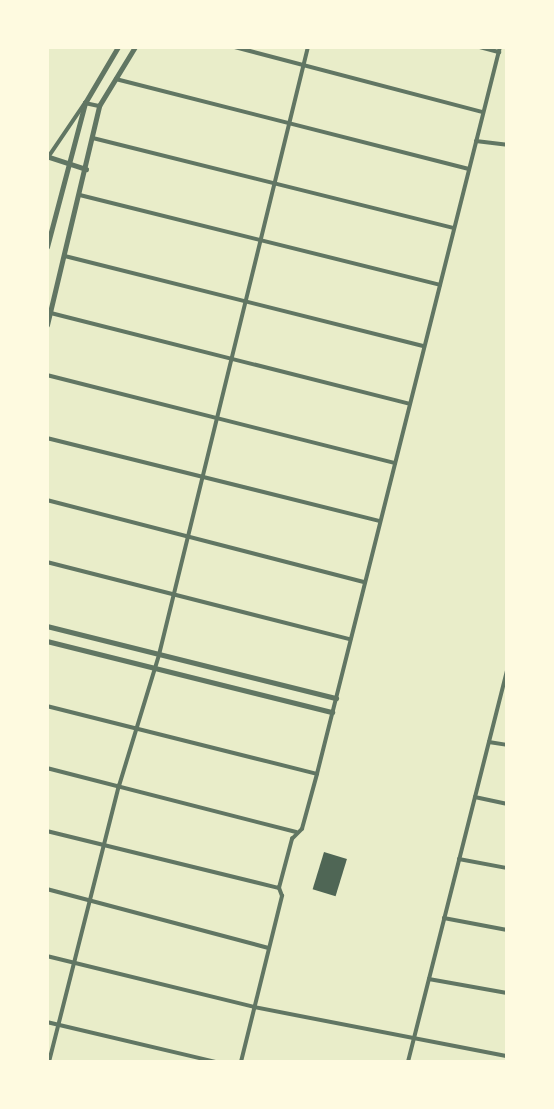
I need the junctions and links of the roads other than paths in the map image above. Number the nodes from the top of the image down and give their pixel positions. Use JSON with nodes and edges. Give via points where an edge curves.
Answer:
{"nodes":[{"id":1,"x":118,"y":47,"type":"edge"},
{"id":2,"x":135,"y":47,"type":"edge"},
{"id":3,"x":235,"y":47,"type":"edge"},
{"id":4,"x":308,"y":47,"type":"edge"},
{"id":5,"x":480,"y":47,"type":"edge"},
{"id":6,"x":499,"y":50,"type":"edge"},
{"id":7,"x":304,"y":65,"type":"junction"},
{"id":8,"x":116,"y":79,"type":"junction"},
{"id":9,"x":85,"y":103,"type":"junction"},
{"id":10,"x":99,"y":106,"type":"junction"},
{"id":11,"x":483,"y":112,"type":"junction"},
{"id":12,"x":290,"y":124,"type":"junction"},
{"id":13,"x":93,"y":138,"type":"junction"},
{"id":14,"x":476,"y":141,"type":"junction"},
{"id":15,"x":507,"y":145,"type":"edge"},
{"id":16,"x":48,"y":158,"type":"edge"},
{"id":17,"x":68,"y":164,"type":"junction"},
{"id":18,"x":86,"y":169,"type":"junction"},
{"id":19,"x":469,"y":169,"type":"junction"},
{"id":20,"x":275,"y":183,"type":"junction"},
{"id":21,"x":80,"y":195,"type":"junction"},
{"id":22,"x":454,"y":228,"type":"junction"},
{"id":23,"x":262,"y":242,"type":"junction"},
{"id":24,"x":47,"y":247,"type":"edge"},
{"id":25,"x":65,"y":256,"type":"junction"},
{"id":26,"x":440,"y":285,"type":"junction"},
{"id":27,"x":247,"y":303,"type":"junction"},
{"id":28,"x":51,"y":313,"type":"junction"},
{"id":29,"x":47,"y":325,"type":"edge"},
{"id":30,"x":424,"y":346,"type":"junction"},
{"id":31,"x":233,"y":360,"type":"junction"},
{"id":32,"x":47,"y":375,"type":"edge"},
{"id":33,"x":410,"y":404,"type":"junction"},
{"id":34,"x":219,"y":416,"type":"junction"},
{"id":35,"x":47,"y":438,"type":"edge"},
{"id":36,"x":395,"y":463,"type":"junction"},
{"id":37,"x":203,"y":478,"type":"junction"},
{"id":38,"x":47,"y":500,"type":"edge"},
{"id":39,"x":380,"y":521,"type":"junction"},
{"id":40,"x":189,"y":536,"type":"junction"},
{"id":41,"x":47,"y":562,"type":"edge"},
{"id":42,"x":365,"y":582,"type":"junction"},
{"id":43,"x":174,"y":593,"type":"junction"},
{"id":44,"x":47,"y":626,"type":"edge"},
{"id":45,"x":351,"y":639,"type":"junction"},
{"id":46,"x":47,"y":641,"type":"edge"},
{"id":47,"x":159,"y":654,"type":"junction"},
{"id":48,"x":154,"y":668,"type":"junction"},
{"id":49,"x":507,"y":671,"type":"edge"},
{"id":50,"x":336,"y":698,"type":"junction"},
{"id":51,"x":499,"y":703,"type":"junction"},
{"id":52,"x":507,"y":704,"type":"edge"},
{"id":53,"x":47,"y":706,"type":"edge"},
{"id":54,"x":332,"y":712,"type":"junction"},
{"id":55,"x":138,"y":730,"type":"junction"},
{"id":56,"x":489,"y":741,"type":"junction"},
{"id":57,"x":507,"y":746,"type":"edge"},
{"id":58,"x":47,"y":768,"type":"edge"},
{"id":59,"x":317,"y":774,"type":"junction"},
{"id":60,"x":119,"y":786,"type":"junction"},
{"id":61,"x":475,"y":797,"type":"junction"},
{"id":62,"x":507,"y":804,"type":"edge"},
{"id":63,"x":47,"y":831,"type":"edge"},
{"id":64,"x":296,"y":832,"type":"junction"},
{"id":65,"x":105,"y":846,"type":"junction"},
{"id":66,"x":459,"y":859,"type":"junction"},
{"id":67,"x":507,"y":868,"type":"edge"},
{"id":68,"x":279,"y":888,"type":"junction"},
{"id":69,"x":47,"y":889,"type":"edge"},
{"id":70,"x":90,"y":899,"type":"junction"},
{"id":71,"x":444,"y":918,"type":"junction"},
{"id":72,"x":507,"y":930,"type":"edge"},
{"id":73,"x":269,"y":948,"type":"junction"},
{"id":74,"x":47,"y":956,"type":"edge"},
{"id":75,"x":74,"y":964,"type":"junction"},
{"id":76,"x":429,"y":979,"type":"junction"},
{"id":77,"x":507,"y":993,"type":"edge"},
{"id":78,"x":254,"y":1007,"type":"junction"},
{"id":79,"x":47,"y":1022,"type":"edge"},
{"id":80,"x":59,"y":1025,"type":"junction"},
{"id":81,"x":414,"y":1038,"type":"junction"},
{"id":82,"x":507,"y":1056,"type":"edge"},
{"id":83,"x":49,"y":1062,"type":"edge"},
{"id":84,"x":216,"y":1062,"type":"edge"},
{"id":85,"x":241,"y":1062,"type":"edge"},
{"id":86,"x":408,"y":1062,"type":"edge"}],
"edges":[{"from":1,"to":9,"type":"street"},
{"from":2,"to":8,"type":"street"},
{"from":3,"to":7,"type":"street"},
{"from":4,"to":7,"type":"street"},
{"from":5,"to":6,"type":"street"},
{"from":6,"to":11,"type":"street"},
{"from":7,"to":11,"type":"street"},
{"from":7,"to":12,"type":"street"},
{"from":8,"to":10,"type":"street"},
{"from":8,"to":12,"type":"street"},
{"from":9,"to":10,"type":"street"},
{"from":9,"to":16,"type":"street"},
{"from":9,"to":17,"type":"street"},
{"from":10,"to":13,"type":"street"},
{"from":11,"to":14,"type":"street"},
{"from":12,"to":19,"type":"street"},
{"from":12,"to":20,"type":"street"},
{"from":13,"to":18,"type":"street"},
{"from":13,"to":20,"type":"street"},
{"from":14,"to":15,"type":"street"},
{"from":14,"to":19,"type":"street"},
{"from":16,"to":17,"type":"street"},
{"from":17,"to":18,"type":"street"},
{"from":17,"to":24,"type":"street"},
{"from":18,"to":21,"type":"street"},
{"from":19,"to":22,"type":"street"},
{"from":20,"to":22,"type":"street"},
{"from":20,"to":23,"type":"street"},
{"from":21,"to":23,"type":"street"},
{"from":21,"to":25,"type":"street"},
{"from":22,"to":26,"type":"street"},
{"from":23,"to":26,"type":"street"},
{"from":23,"to":27,"type":"street"},
{"from":25,"to":27,"type":"street"},
{"from":25,"to":28,"type":"street"},
{"from":26,"to":30,"type":"street"},
{"from":27,"to":30,"type":"street"},
{"from":27,"to":31,"type":"street"},
{"from":28,"to":29,"type":"street"},
{"from":28,"to":31,"type":"street"},
{"from":30,"to":33,"type":"street"},
{"from":31,"to":33,"type":"street"},
{"from":31,"to":34,"type":"street"},
{"from":32,"to":34,"type":"street"},
{"from":33,"to":36,"type":"street"},
{"from":34,"to":36,"type":"street"},
{"from":34,"to":37,"type":"street"},
{"from":35,"to":37,"type":"street"},
{"from":36,"to":39,"type":"street"},
{"from":37,"to":39,"type":"street"},
{"from":37,"to":40,"type":"street"},
{"from":38,"to":40,"type":"street"},
{"from":39,"to":42,"type":"street"},
{"from":40,"to":42,"type":"street"},
{"from":40,"to":43,"type":"street"},
{"from":41,"to":43,"type":"street"},
{"from":42,"to":45,"type":"street"},
{"from":43,"to":45,"type":"street"},
{"from":43,"to":47,"type":"street"},
{"from":44,"to":47,"type":"street"},
{"from":45,"to":50,"type":"street"},
{"from":46,"to":48,"type":"street"},
{"from":47,"to":48,"type":"street"},
{"from":47,"to":50,"type":"street"},
{"from":48,"to":54,"type":"street"},
{"from":48,"to":55,"type":"street"},
{"from":49,"to":51,"type":"street"},
{"from":50,"to":54,"type":"street"},
{"from":51,"to":52,"type":"street"},
{"from":51,"to":56,"type":"street"},
{"from":53,"to":55,"type":"street"},
{"from":54,"to":59,"type":"street"},
{"from":55,"to":59,"type":"street"},
{"from":55,"to":60,"type":"street"},
{"from":56,"to":57,"type":"street"},
{"from":56,"to":61,"type":"street"},
{"from":58,"to":60,"type":"street"},
{"from":59,"to":64,"type":"street","via":[[302,829]]},
{"from":60,"to":64,"type":"street"},
{"from":60,"to":65,"type":"street"},
{"from":61,"to":62,"type":"street"},
{"from":61,"to":66,"type":"street"},
{"from":63,"to":65,"type":"street"},
{"from":64,"to":68,"type":"street"},
{"from":65,"to":68,"type":"street"},
{"from":65,"to":70,"type":"street"},
{"from":66,"to":67,"type":"street"},
{"from":66,"to":71,"type":"street"},
{"from":68,"to":73,"type":"street","via":[[282,896]]},
{"from":69,"to":70,"type":"street"},
{"from":70,"to":73,"type":"street"},
{"from":70,"to":75,"type":"street"},
{"from":71,"to":72,"type":"street"},
{"from":71,"to":76,"type":"street"},
{"from":73,"to":78,"type":"street"},
{"from":74,"to":75,"type":"street"},
{"from":75,"to":78,"type":"street"},
{"from":75,"to":80,"type":"street"},
{"from":76,"to":77,"type":"street"},
{"from":76,"to":81,"type":"street"},
{"from":78,"to":81,"type":"street"},
{"from":78,"to":85,"type":"street"},
{"from":79,"to":80,"type":"street"},
{"from":80,"to":83,"type":"street"},
{"from":80,"to":84,"type":"street"},
{"from":81,"to":82,"type":"street"},
{"from":81,"to":86,"type":"street"}]}
